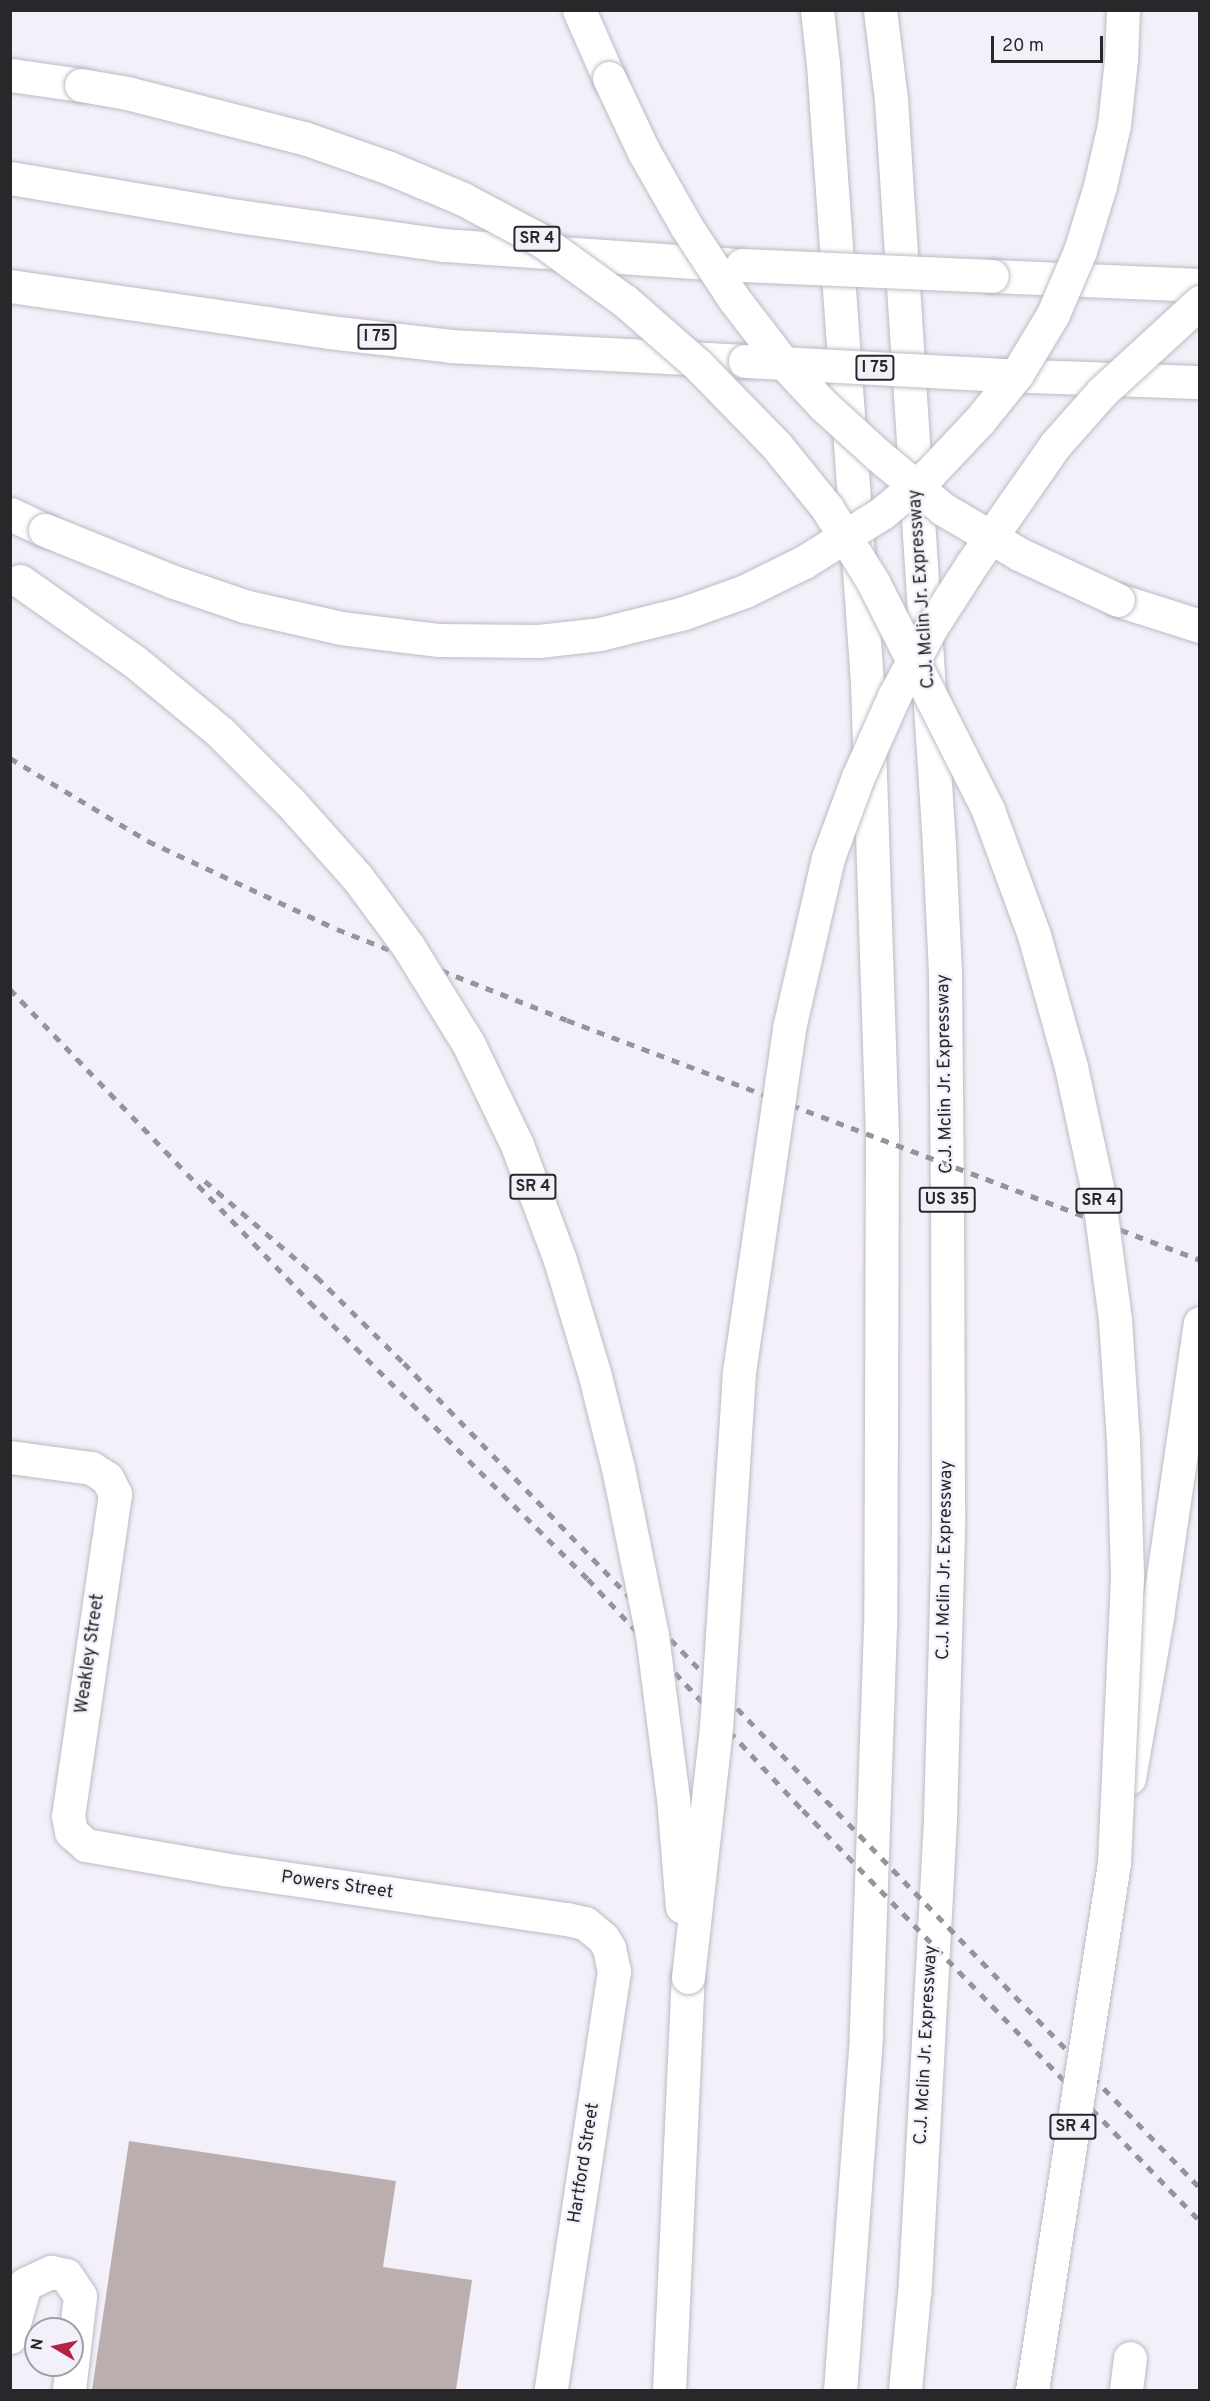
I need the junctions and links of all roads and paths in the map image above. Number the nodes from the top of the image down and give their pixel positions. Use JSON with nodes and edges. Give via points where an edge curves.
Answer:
{"nodes":[{"id":1,"x":579,"y":10,"type":"edge"},
{"id":2,"x":817,"y":10,"type":"edge"},
{"id":3,"x":880,"y":10,"type":"edge"},
{"id":4,"x":1123,"y":10,"type":"edge"},
{"id":5,"x":10,"y":75,"type":"edge"},
{"id":6,"x":10,"y":178,"type":"edge"},
{"id":7,"x":1200,"y":285,"type":"edge"},
{"id":8,"x":10,"y":286,"type":"edge"},
{"id":9,"x":1200,"y":302,"type":"edge"},
{"id":10,"x":1200,"y":382,"type":"edge"},
{"id":11,"x":10,"y":514,"type":"edge"},
{"id":12,"x":15,"y":578,"type":"edge"},
{"id":13,"x":1200,"y":626,"type":"edge"},
{"id":14,"x":1200,"y":1323,"type":"edge"},
{"id":15,"x":10,"y":1457,"type":"edge"},
{"id":16,"x":71,"y":1832,"type":"joint"},
{"id":17,"x":1114,"y":1863,"type":"junction"},
{"id":18,"x":603,"y":1938,"type":"joint"},
{"id":19,"x":688,"y":1977,"type":"junction"},
{"id":20,"x":10,"y":2337,"type":"edge"},
{"id":21,"x":1130,"y":2358,"type":"dead end"},
{"id":22,"x":69,"y":2391,"type":"edge"},
{"id":23,"x":551,"y":2391,"type":"edge"},
{"id":24,"x":669,"y":2391,"type":"edge"},
{"id":25,"x":840,"y":2391,"type":"edge"},
{"id":26,"x":905,"y":2391,"type":"edge"},
{"id":27,"x":1032,"y":2391,"type":"edge"},
{"id":28,"x":1126,"y":2391,"type":"edge"}],
"edges":[{"from":1,"to":13,"type":"main road","bridge":true,"via":[[644,152],[686,226],[734,299],[780,359],[823,405],[944,509],[1019,554],[1118,600]]},
{"from":2,"to":25,"type":"main road","via":[[867,683],[882,1132],[880,1649],[866,2037]]},
{"from":3,"to":26,"type":"main road","name":"C.J. Mclin Jr. Expressway","number":"US 35","via":[[892,111],[945,974],[948,1530],[940,1820]]},
{"from":4,"to":11,"type":"main road","bridge":true,"via":[[1114,125],[1100,186],[1080,251],[1053,314],[1017,374],[930,472],[882,513],[804,562],[746,591],[684,613],[600,634],[539,641],[440,640],[341,628],[244,606],[174,582]]},
{"from":5,"to":17,"type":"main road","number":"SR 4","bridge":true,"via":[[127,93],[315,142],[463,199],[542,241],[625,301],[706,373],[776,445],[826,508],[873,582],[988,810],[1034,935],[1071,1067],[1098,1192],[1115,1320],[1127,1577]]},
{"from":6,"to":7,"type":"main road","bridge":true,"via":[[248,218],[443,245],[742,265]]},
{"from":8,"to":10,"type":"main road","number":"I 75","bridge":true,"via":[[451,346]]},
{"from":9,"to":19,"type":"main road","bridge":true,"via":[[1102,392],[1055,445],[972,564],[894,696],[828,858],[789,1028],[741,1361],[716,1728]]},
{"from":12,"to":19,"type":"main road","number":"SR 4","bridge":true,"via":[[134,661],[220,732],[306,819],[357,877],[408,946],[468,1043],[518,1145],[560,1260],[595,1376],[624,1493],[652,1635],[673,1798]]},
{"from":14,"to":17,"type":"main road","bridge":true,"via":[[1157,1617]]},
{"from":15,"to":16,"type":"main road","name":"Weakley Street","via":[[91,1468],[107,1478],[115,1494],[68,1816]]},
{"from":16,"to":18,"type":"main road","name":"Powers Street","via":[[86,1845],[235,1871],[567,1919],[585,1923]]},
{"from":17,"to":27,"type":"main road","number":"SR 4","bridge":true},
{"from":18,"to":23,"type":"main road","name":"Hartford Street","via":[[614,1971]]},
{"from":19,"to":24,"type":"main road","number":"SR 4"},
{"from":20,"to":22,"type":"main road","via":[[25,2284],[51,2272],[66,2275],[80,2296]]},
{"from":21,"to":28,"type":"main road"}]}
